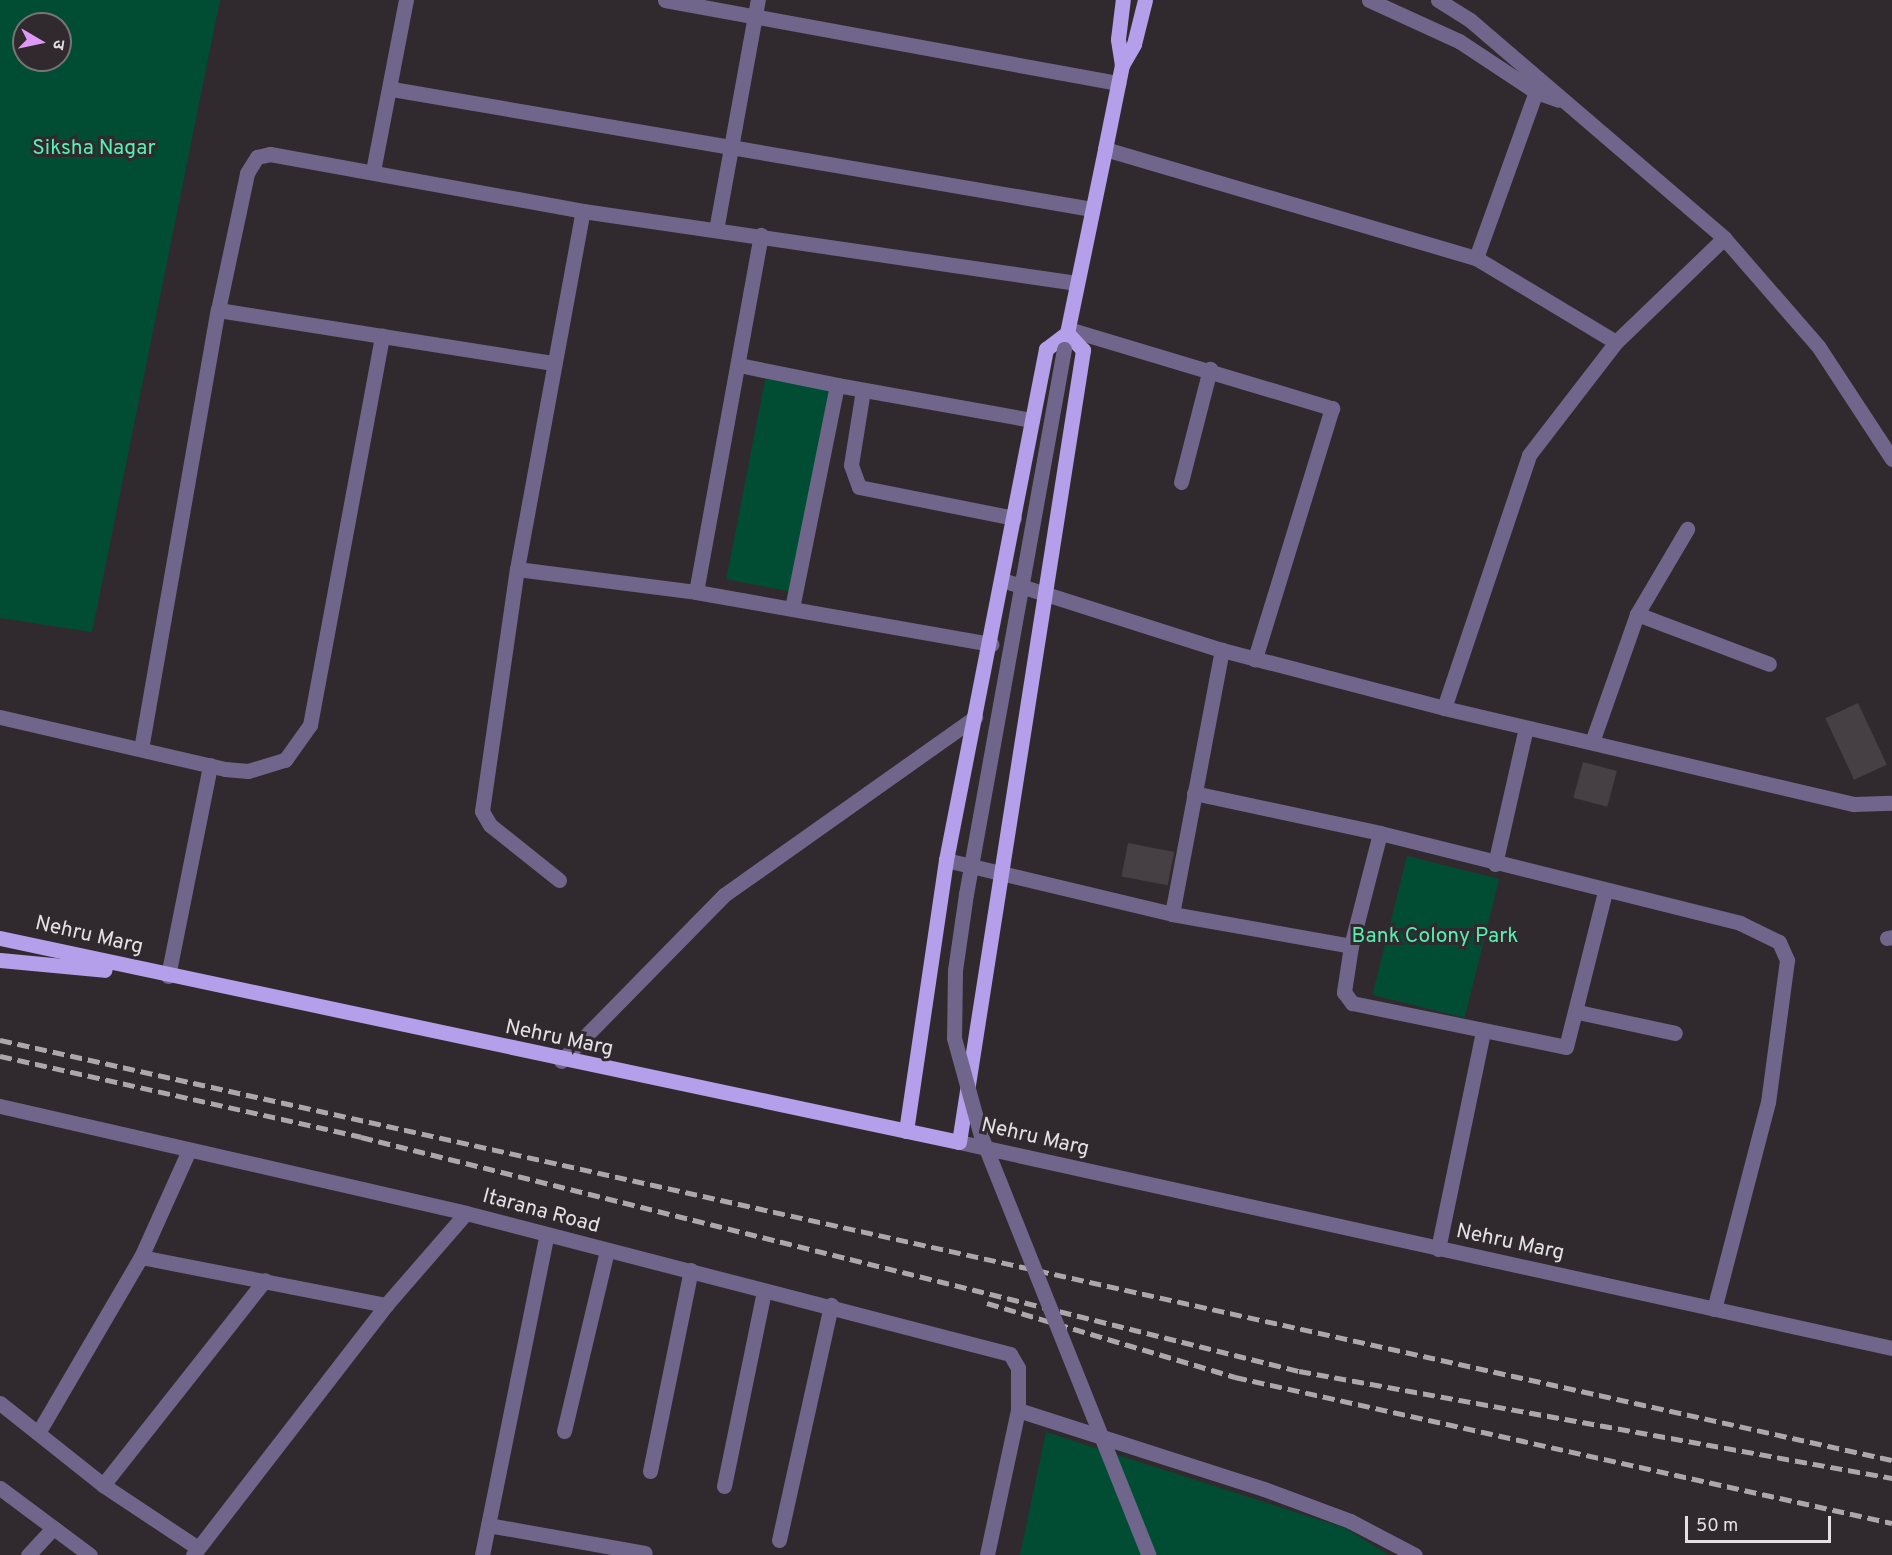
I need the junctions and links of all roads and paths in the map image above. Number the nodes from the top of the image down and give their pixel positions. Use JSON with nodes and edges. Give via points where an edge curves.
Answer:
{"nodes":[{"id":1,"x":406,"y":0,"type":"edge"},
{"id":2,"x":665,"y":0,"type":"edge"},
{"id":3,"x":1123,"y":0,"type":"edge"},
{"id":4,"x":1145,"y":0,"type":"edge"},
{"id":5,"x":1369,"y":0,"type":"edge"},
{"id":6,"x":1438,"y":0,"type":"edge"},
{"id":7,"x":1458,"y":0,"type":"edge"},
{"id":8,"x":757,"y":7,"type":"edge"},
{"id":9,"x":1470,"y":20,"type":"junction"},
{"id":10,"x":1122,"y":65,"type":"junction"},
{"id":11,"x":1118,"y":83,"type":"junction"},
{"id":12,"x":1538,"y":86,"type":"junction"},
{"id":13,"x":392,"y":89,"type":"junction"},
{"id":14,"x":728,"y":146,"type":"junction"},
{"id":15,"x":1105,"y":149,"type":"junction"},
{"id":16,"x":373,"y":171,"type":"junction"},
{"id":17,"x":1092,"y":209,"type":"junction"},
{"id":18,"x":583,"y":211,"type":"junction"},
{"id":19,"x":716,"y":230,"type":"junction"},
{"id":20,"x":761,"y":235,"type":"junction"},
{"id":21,"x":1724,"y":238,"type":"junction"},
{"id":22,"x":1476,"y":258,"type":"junction"},
{"id":23,"x":1077,"y":283,"type":"junction"},
{"id":24,"x":218,"y":310,"type":"junction"},
{"id":25,"x":1067,"y":331,"type":"junction"},
{"id":26,"x":382,"y":336,"type":"junction"},
{"id":27,"x":1616,"y":342,"type":"junction"},
{"id":28,"x":554,"y":363,"type":"junction"},
{"id":29,"x":739,"y":365,"type":"junction"},
{"id":30,"x":1210,"y":369,"type":"junction"},
{"id":31,"x":837,"y":386,"type":"junction"},
{"id":32,"x":863,"y":390,"type":"junction"},
{"id":33,"x":1032,"y":420,"type":"junction"},
{"id":34,"x":1892,"y":459,"type":"edge"},
{"id":35,"x":1181,"y":482,"type":"dead end"},
{"id":36,"x":1014,"y":518,"type":"junction"},
{"id":37,"x":1687,"y":529,"type":"dead end"},
{"id":38,"x":517,"y":569,"type":"junction"},
{"id":39,"x":1002,"y":580,"type":"junction"},
{"id":40,"x":696,"y":592,"type":"junction"},
{"id":41,"x":1045,"y":592,"type":"junction"},
{"id":42,"x":792,"y":609,"type":"junction"},
{"id":43,"x":1637,"y":614,"type":"junction"},
{"id":44,"x":991,"y":644,"type":"junction"},
{"id":45,"x":1222,"y":650,"type":"junction"},
{"id":46,"x":1255,"y":659,"type":"junction"},
{"id":47,"x":1769,"y":664,"type":"dead end"},
{"id":48,"x":1444,"y":708,"type":"junction"},
{"id":49,"x":0,"y":717,"type":"edge"},
{"id":50,"x":975,"y":717,"type":"junction"},
{"id":51,"x":1526,"y":728,"type":"junction"},
{"id":52,"x":1592,"y":741,"type":"junction"},
{"id":53,"x":141,"y":749,"type":"junction"},
{"id":54,"x":210,"y":765,"type":"junction"},
{"id":55,"x":1194,"y":793,"type":"junction"},
{"id":56,"x":1892,"y":803,"type":"edge"},
{"id":57,"x":1380,"y":833,"type":"junction"},
{"id":58,"x":946,"y":860,"type":"junction"},
{"id":59,"x":1495,"y":864,"type":"junction"},
{"id":60,"x":998,"y":872,"type":"junction"},
{"id":61,"x":560,"y":880,"type":"dead end"},
{"id":62,"x":1605,"y":892,"type":"junction"},
{"id":63,"x":1172,"y":914,"type":"junction"},
{"id":64,"x":0,"y":938,"type":"edge"},
{"id":65,"x":1351,"y":946,"type":"junction"},
{"id":66,"x":0,"y":960,"type":"edge"},
{"id":67,"x":168,"y":976,"type":"junction"},
{"id":68,"x":1578,"y":1012,"type":"junction"},
{"id":69,"x":1483,"y":1031,"type":"junction"},
{"id":70,"x":1675,"y":1033,"type":"dead end"},
{"id":71,"x":561,"y":1061,"type":"junction"},
{"id":72,"x":0,"y":1106,"type":"edge"},
{"id":73,"x":906,"y":1131,"type":"junction"},
{"id":74,"x":959,"y":1142,"type":"junction"},
{"id":75,"x":189,"y":1150,"type":"junction"},
{"id":76,"x":466,"y":1213,"type":"junction"},
{"id":77,"x":546,"y":1236,"type":"junction"},
{"id":78,"x":1438,"y":1249,"type":"junction"},
{"id":79,"x":607,"y":1251,"type":"junction"},
{"id":80,"x":141,"y":1257,"type":"junction"},
{"id":81,"x":691,"y":1270,"type":"junction"},
{"id":82,"x":265,"y":1280,"type":"junction"},
{"id":83,"x":764,"y":1292,"type":"junction"},
{"id":84,"x":386,"y":1305,"type":"junction"},
{"id":85,"x":831,"y":1305,"type":"junction"},
{"id":86,"x":1714,"y":1309,"type":"junction"},
{"id":87,"x":1892,"y":1348,"type":"edge"},
{"id":88,"x":0,"y":1403,"type":"edge"},
{"id":89,"x":1018,"y":1410,"type":"junction"},
{"id":90,"x":564,"y":1431,"type":"dead end"},
{"id":91,"x":38,"y":1433,"type":"junction"},
{"id":92,"x":650,"y":1471,"type":"dead end"},
{"id":93,"x":103,"y":1485,"type":"junction"},
{"id":94,"x":724,"y":1486,"type":"dead end"},
{"id":95,"x":0,"y":1488,"type":"edge"},
{"id":96,"x":488,"y":1525,"type":"junction"},
{"id":97,"x":53,"y":1528,"type":"junction"},
{"id":98,"x":779,"y":1540,"type":"dead end"},
{"id":99,"x":196,"y":1551,"type":"edge"},
{"id":100,"x":645,"y":1552,"type":"dead end"},
{"id":101,"x":28,"y":1555,"type":"edge"},
{"id":102,"x":90,"y":1555,"type":"edge"},
{"id":103,"x":482,"y":1555,"type":"edge"},
{"id":104,"x":987,"y":1555,"type":"edge"},
{"id":105,"x":1149,"y":1555,"type":"edge"},
{"id":106,"x":1414,"y":1555,"type":"edge"}],
"edges":[{"from":1,"to":13,"type":"street"},
{"from":2,"to":8,"type":"street"},
{"from":3,"to":10,"type":"main road","via":[[1118,39]]},
{"from":4,"to":10,"type":"main road","via":[[1134,44]]},
{"from":5,"to":12,"type":"street","via":[[1459,41]]},
{"from":6,"to":9,"type":"street"},
{"from":7,"to":9,"type":"street"},
{"from":8,"to":11,"type":"street"},
{"from":8,"to":14,"type":"street"},
{"from":9,"to":12,"type":"street"},
{"from":10,"to":11,"type":"main road"},
{"from":11,"to":15,"type":"main road"},
{"from":12,"to":21,"type":"street"},
{"from":12,"to":22,"type":"street"},
{"from":13,"to":14,"type":"street"},
{"from":13,"to":16,"type":"street"},
{"from":14,"to":17,"type":"street"},
{"from":14,"to":19,"type":"street"},
{"from":15,"to":17,"type":"main road"},
{"from":15,"to":22,"type":"street"},
{"from":16,"to":18,"type":"street"},
{"from":16,"to":24,"type":"street","via":[[270,154],[257,157],[247,173]]},
{"from":17,"to":23,"type":"main road"},
{"from":18,"to":19,"type":"street"},
{"from":18,"to":28,"type":"street"},
{"from":19,"to":20,"type":"street"},
{"from":20,"to":23,"type":"street"},
{"from":20,"to":29,"type":"street"},
{"from":21,"to":27,"type":"street"},
{"from":21,"to":34,"type":"street","via":[[1818,346]]},
{"from":22,"to":27,"type":"street"},
{"from":23,"to":25,"type":"main road"},
{"from":24,"to":26,"type":"street"},
{"from":24,"to":53,"type":"street"},
{"from":25,"to":30,"type":"street"},
{"from":25,"to":33,"type":"main road","via":[[1046,349]]},
{"from":25,"to":41,"type":"main road","via":[[1083,350]]},
{"from":25,"to":105,"type":"street","bridge":true,"via":[[966,894],[955,970],[954,1038],[981,1136]]},
{"from":26,"to":28,"type":"street"},
{"from":26,"to":54,"type":"street","via":[[310,725],[285,760],[271,767],[248,771]]},
{"from":27,"to":48,"type":"street","via":[[1534,447],[1516,480]]},
{"from":28,"to":38,"type":"street"},
{"from":29,"to":31,"type":"street"},
{"from":29,"to":40,"type":"street"},
{"from":30,"to":35,"type":"street"},
{"from":30,"to":46,"type":"street","via":[[1332,408]]},
{"from":31,"to":32,"type":"street"},
{"from":31,"to":42,"type":"street"},
{"from":32,"to":33,"type":"street"},
{"from":32,"to":36,"type":"street","via":[[851,465],[859,487]]},
{"from":33,"to":36,"type":"main road"},
{"from":36,"to":39,"type":"main road"},
{"from":37,"to":43,"type":"street"},
{"from":38,"to":40,"type":"street"},
{"from":38,"to":61,"type":"street","via":[[482,811],[490,825]]},
{"from":39,"to":41,"type":"street"},
{"from":39,"to":44,"type":"main road"},
{"from":40,"to":42,"type":"street"},
{"from":41,"to":45,"type":"street"},
{"from":41,"to":60,"type":"main road"},
{"from":42,"to":44,"type":"street"},
{"from":43,"to":47,"type":"street"},
{"from":43,"to":52,"type":"street"},
{"from":44,"to":50,"type":"main road"},
{"from":45,"to":46,"type":"street"},
{"from":45,"to":55,"type":"street"},
{"from":46,"to":48,"type":"street"},
{"from":48,"to":51,"type":"street"},
{"from":49,"to":53,"type":"street"},
{"from":50,"to":58,"type":"main road"},
{"from":50,"to":71,"type":"street","via":[[724,895]]},
{"from":51,"to":52,"type":"street"},
{"from":51,"to":59,"type":"street"},
{"from":52,"to":56,"type":"street","via":[[1854,804]]},
{"from":53,"to":54,"type":"street"},
{"from":54,"to":67,"type":"street"},
{"from":55,"to":57,"type":"street"},
{"from":55,"to":63,"type":"street"},
{"from":57,"to":59,"type":"street"},
{"from":57,"to":65,"type":"street"},
{"from":58,"to":60,"type":"street"},
{"from":58,"to":73,"type":"main road"},
{"from":59,"to":62,"type":"street"},
{"from":60,"to":63,"type":"street"},
{"from":60,"to":74,"type":"main road"},
{"from":62,"to":68,"type":"street"},
{"from":62,"to":86,"type":"street","via":[[1769,934],[1787,960],[1768,1102]]},
{"from":63,"to":65,"type":"street"},
{"from":64,"to":67,"type":"main road","name":"Nehru Marg"},
{"from":65,"to":69,"type":"street","via":[[1345,998]]},
{"from":66,"to":67,"type":"main road","name":"Nehru Marg"},
{"from":67,"to":71,"type":"main road","name":"Nehru Marg"},
{"from":68,"to":69,"type":"street","via":[[1566,1047]]},
{"from":68,"to":70,"type":"street"},
{"from":69,"to":78,"type":"street"},
{"from":71,"to":73,"type":"main road","name":"Nehru Marg"},
{"from":72,"to":75,"type":"street","name":"Itarana Road"},
{"from":73,"to":74,"type":"main road","name":"Nehru Marg"},
{"from":74,"to":78,"type":"street","name":"Nehru Marg"},
{"from":75,"to":76,"type":"street","name":"Itarana Road"},
{"from":75,"to":80,"type":"street"},
{"from":76,"to":77,"type":"street","name":"Itarana Road"},
{"from":76,"to":84,"type":"street"},
{"from":77,"to":79,"type":"street","name":"Itarana Road"},
{"from":77,"to":96,"type":"street"},
{"from":78,"to":86,"type":"street","name":"Nehru Marg"},
{"from":79,"to":81,"type":"street","name":"Itarana Road"},
{"from":79,"to":90,"type":"street"},
{"from":80,"to":82,"type":"street"},
{"from":80,"to":91,"type":"street"},
{"from":81,"to":83,"type":"street","name":"Itarana Road"},
{"from":81,"to":92,"type":"street"},
{"from":82,"to":84,"type":"street"},
{"from":82,"to":93,"type":"street"},
{"from":83,"to":85,"type":"street","name":"Itarana Road"},
{"from":83,"to":94,"type":"street"},
{"from":84,"to":99,"type":"street"},
{"from":85,"to":89,"type":"street","name":"Itarana Road","via":[[1010,1354],[1018,1368]]},
{"from":85,"to":98,"type":"street"},
{"from":86,"to":87,"type":"street","name":"Nehru Marg"},
{"from":88,"to":91,"type":"street"},
{"from":89,"to":104,"type":"street","name":"Itarana Road"},
{"from":89,"to":106,"type":"street","via":[[1264,1489],[1350,1521]]},
{"from":91,"to":93,"type":"street"},
{"from":93,"to":99,"type":"street"},
{"from":95,"to":97,"type":"street"},
{"from":96,"to":100,"type":"street"},
{"from":96,"to":103,"type":"street"},
{"from":97,"to":101,"type":"street"},
{"from":97,"to":102,"type":"street"}]}
